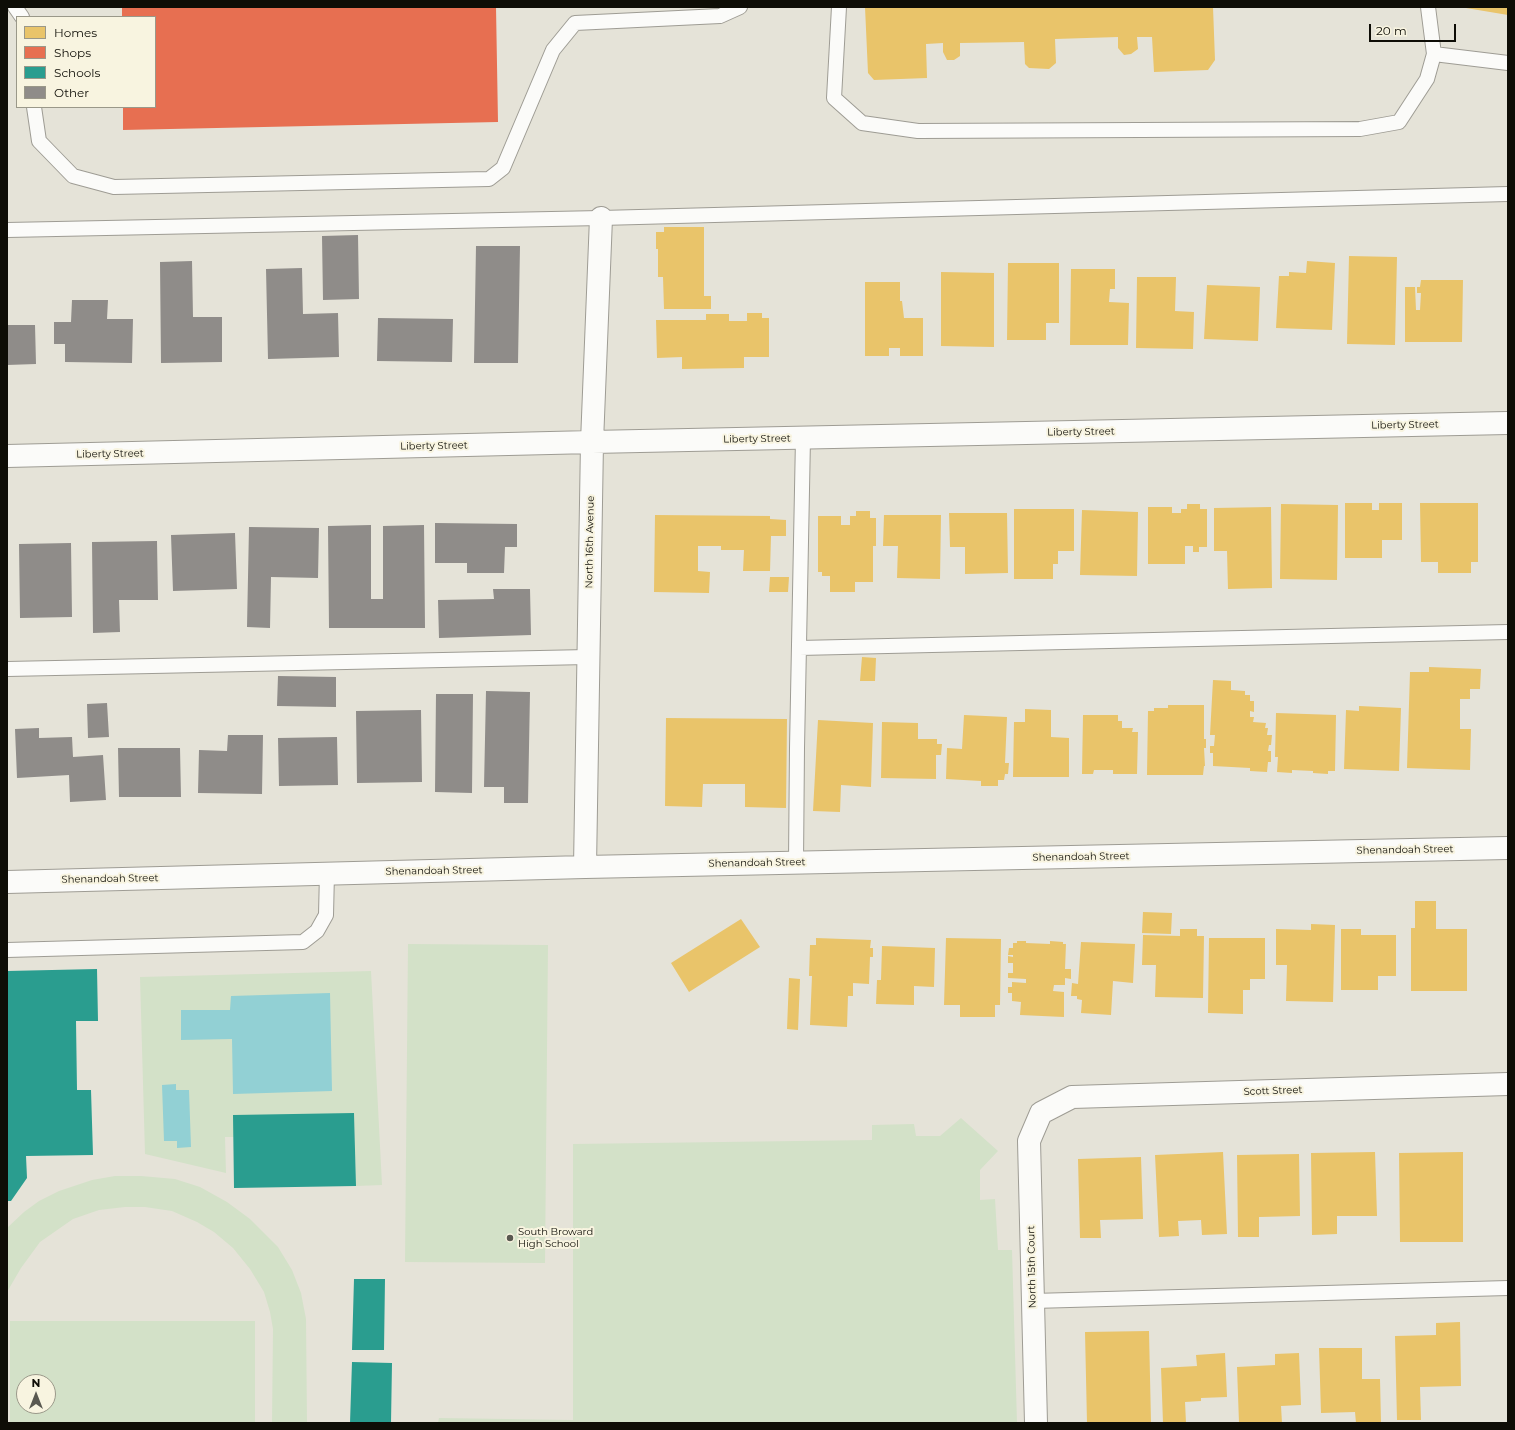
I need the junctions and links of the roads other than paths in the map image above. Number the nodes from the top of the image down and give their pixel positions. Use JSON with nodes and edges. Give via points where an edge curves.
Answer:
{"nodes":[{"id":1,"x":15,"y":7,"type":"edge"},
{"id":2,"x":740,"y":7,"type":"edge"},
{"id":3,"x":839,"y":7,"type":"edge"},
{"id":4,"x":1428,"y":7,"type":"edge"},
{"id":5,"x":21,"y":16,"type":"edge"},
{"id":6,"x":1434,"y":54,"type":"junction"},
{"id":7,"x":1508,"y":63,"type":"edge"},
{"id":8,"x":34,"y":108,"type":"edge"},
{"id":9,"x":1508,"y":194,"type":"edge"},
{"id":10,"x":601,"y":218,"type":"junction"},
{"id":11,"x":7,"y":230,"type":"edge"},
{"id":12,"x":1508,"y":423,"type":"edge"},
{"id":13,"x":803,"y":438,"type":"junction"},
{"id":14,"x":592,"y":442,"type":"junction"},
{"id":15,"x":7,"y":456,"type":"edge"},
{"id":16,"x":1508,"y":632,"type":"edge"},
{"id":17,"x":799,"y":648,"type":"junction"},
{"id":18,"x":588,"y":657,"type":"junction"},
{"id":19,"x":7,"y":669,"type":"edge"},
{"id":20,"x":1508,"y":848,"type":"edge"},
{"id":21,"x":796,"y":862,"type":"junction"},
{"id":22,"x":585,"y":867,"type":"junction"},
{"id":23,"x":327,"y":873,"type":"junction"},
{"id":24,"x":7,"y":882,"type":"edge"},
{"id":25,"x":7,"y":950,"type":"edge"},
{"id":26,"x":1508,"y":1084,"type":"edge"},
{"id":27,"x":1041,"y":1113,"type":"joint"},
{"id":28,"x":1508,"y":1288,"type":"edge"},
{"id":29,"x":1032,"y":1301,"type":"junction"},
{"id":30,"x":1036,"y":1423,"type":"edge"}],
"edges":[{"from":1,"to":5,"type":"lane"},
{"from":2,"to":8,"type":"lane","via":[[720,16],[575,23],[553,50],[503,168],[489,179],[114,187],[73,176],[39,141]]},
{"from":3,"to":6,"type":"lane","via":[[834,98],[862,123],[918,131],[1360,129],[1399,122],[1427,79]]},
{"from":4,"to":6,"type":"lane"},
{"from":6,"to":7,"type":"lane"},
{"from":9,"to":10,"type":"lane"},
{"from":10,"to":11,"type":"lane"},
{"from":10,"to":14,"type":"street","name":"North 16th Avenue"},
{"from":12,"to":13,"type":"street","name":"Liberty Street"},
{"from":13,"to":14,"type":"street","name":"Liberty Street"},
{"from":13,"to":17,"type":"lane"},
{"from":14,"to":15,"type":"street","name":"Liberty Street"},
{"from":14,"to":18,"type":"street","name":"North 16th Avenue"},
{"from":16,"to":17,"type":"lane"},
{"from":17,"to":21,"type":"lane"},
{"from":18,"to":19,"type":"lane"},
{"from":18,"to":22,"type":"street","name":"North 16th Avenue"},
{"from":20,"to":21,"type":"street","name":"Shenandoah Street"},
{"from":21,"to":22,"type":"street","name":"Shenandoah Street"},
{"from":22,"to":23,"type":"street","name":"Shenandoah Street"},
{"from":23,"to":24,"type":"street","name":"Shenandoah Street"},
{"from":23,"to":25,"type":"lane","via":[[326,915],[317,932],[303,942]]},
{"from":26,"to":27,"type":"street","name":"Scott Street","via":[[1072,1097]]},
{"from":27,"to":29,"type":"street","name":"North 15th Court","via":[[1029,1141]]},
{"from":28,"to":29,"type":"lane"},
{"from":29,"to":30,"type":"street","name":"North 15th Court"}]}
